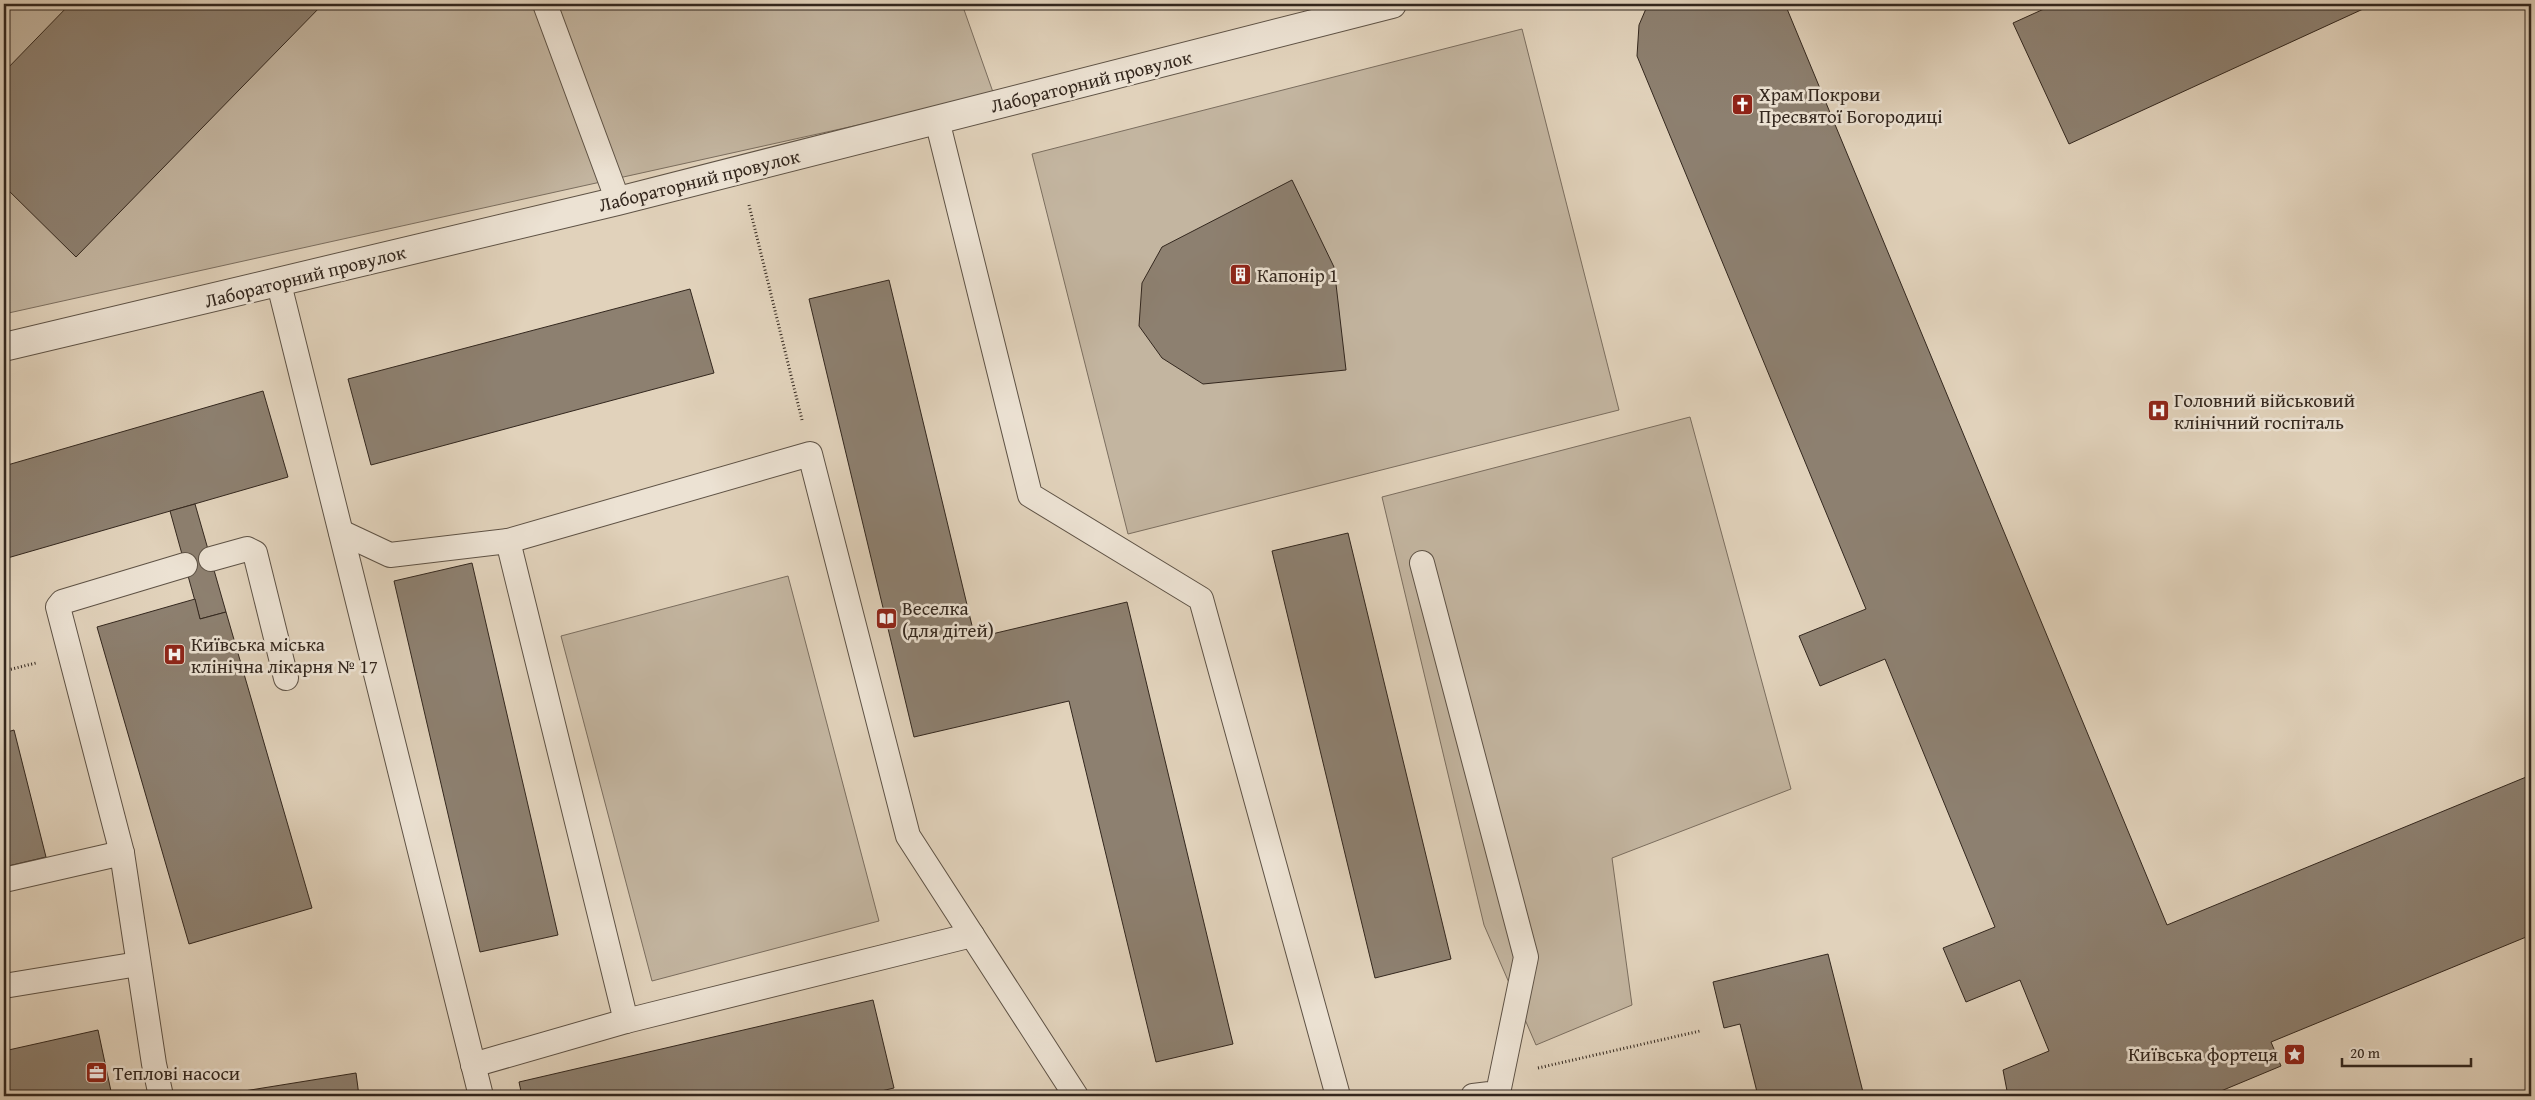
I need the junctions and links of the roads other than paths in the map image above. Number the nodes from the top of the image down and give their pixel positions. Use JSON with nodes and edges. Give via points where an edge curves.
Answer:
{"nodes":[{"id":1,"x":545,"y":4,"type":"edge"},
{"id":2,"x":1392,"y":4,"type":"edge"},
{"id":3,"x":937,"y":120,"type":"junction"},
{"id":4,"x":618,"y":201,"type":"junction"},
{"id":5,"x":278,"y":284,"type":"junction"},
{"id":6,"x":4,"y":348,"type":"edge"},
{"id":7,"x":341,"y":532,"type":"junction"},
{"id":8,"x":508,"y":541,"type":"junction"},
{"id":9,"x":211,"y":559,"type":"dead end"},
{"id":10,"x":1422,"y":563,"type":"dead end"},
{"id":11,"x":185,"y":565,"type":"dead end"},
{"id":12,"x":286,"y":678,"type":"dead end"},
{"id":13,"x":122,"y":853,"type":"junction"},
{"id":14,"x":4,"y":880,"type":"edge"},
{"id":15,"x":972,"y":935,"type":"junction"},
{"id":16,"x":138,"y":964,"type":"junction"},
{"id":17,"x":4,"y":986,"type":"edge"},
{"id":18,"x":626,"y":1021,"type":"junction"},
{"id":19,"x":473,"y":1065,"type":"junction"},
{"id":20,"x":161,"y":1096,"type":"edge"},
{"id":21,"x":481,"y":1096,"type":"edge"},
{"id":22,"x":1076,"y":1096,"type":"edge"},
{"id":23,"x":1338,"y":1096,"type":"edge"},
{"id":24,"x":1474,"y":1096,"type":"edge"}],
"edges":[{"from":1,"to":4,"type":"lane"},
{"from":2,"to":3,"type":"street","name":"Лабораторний провулок"},
{"from":3,"to":4,"type":"street","name":"Лабораторний провулок"},
{"from":3,"to":23,"type":"lane","via":[[1030,495],[1201,598]]},
{"from":4,"to":5,"type":"street","name":"Лабораторний провулок"},
{"from":5,"to":6,"type":"street","name":"Лабораторний провулок"},
{"from":5,"to":7,"type":"lane"},
{"from":7,"to":8,"type":"lane","via":[[390,555]]},
{"from":7,"to":19,"type":"lane"},
{"from":8,"to":15,"type":"lane","via":[[810,454],[908,836]]},
{"from":8,"to":18,"type":"lane"},
{"from":9,"to":12,"type":"lane","via":[[246,549],[255,552]]},
{"from":10,"to":24,"type":"lane","via":[[1526,956],[1498,1093]]},
{"from":11,"to":13,"type":"lane","via":[[62,602],[58,607]]},
{"from":13,"to":14,"type":"lane"},
{"from":13,"to":16,"type":"lane"},
{"from":15,"to":18,"type":"lane"},
{"from":15,"to":22,"type":"lane"},
{"from":16,"to":17,"type":"lane"},
{"from":16,"to":20,"type":"lane"},
{"from":18,"to":19,"type":"lane"},
{"from":19,"to":21,"type":"lane"}]}
